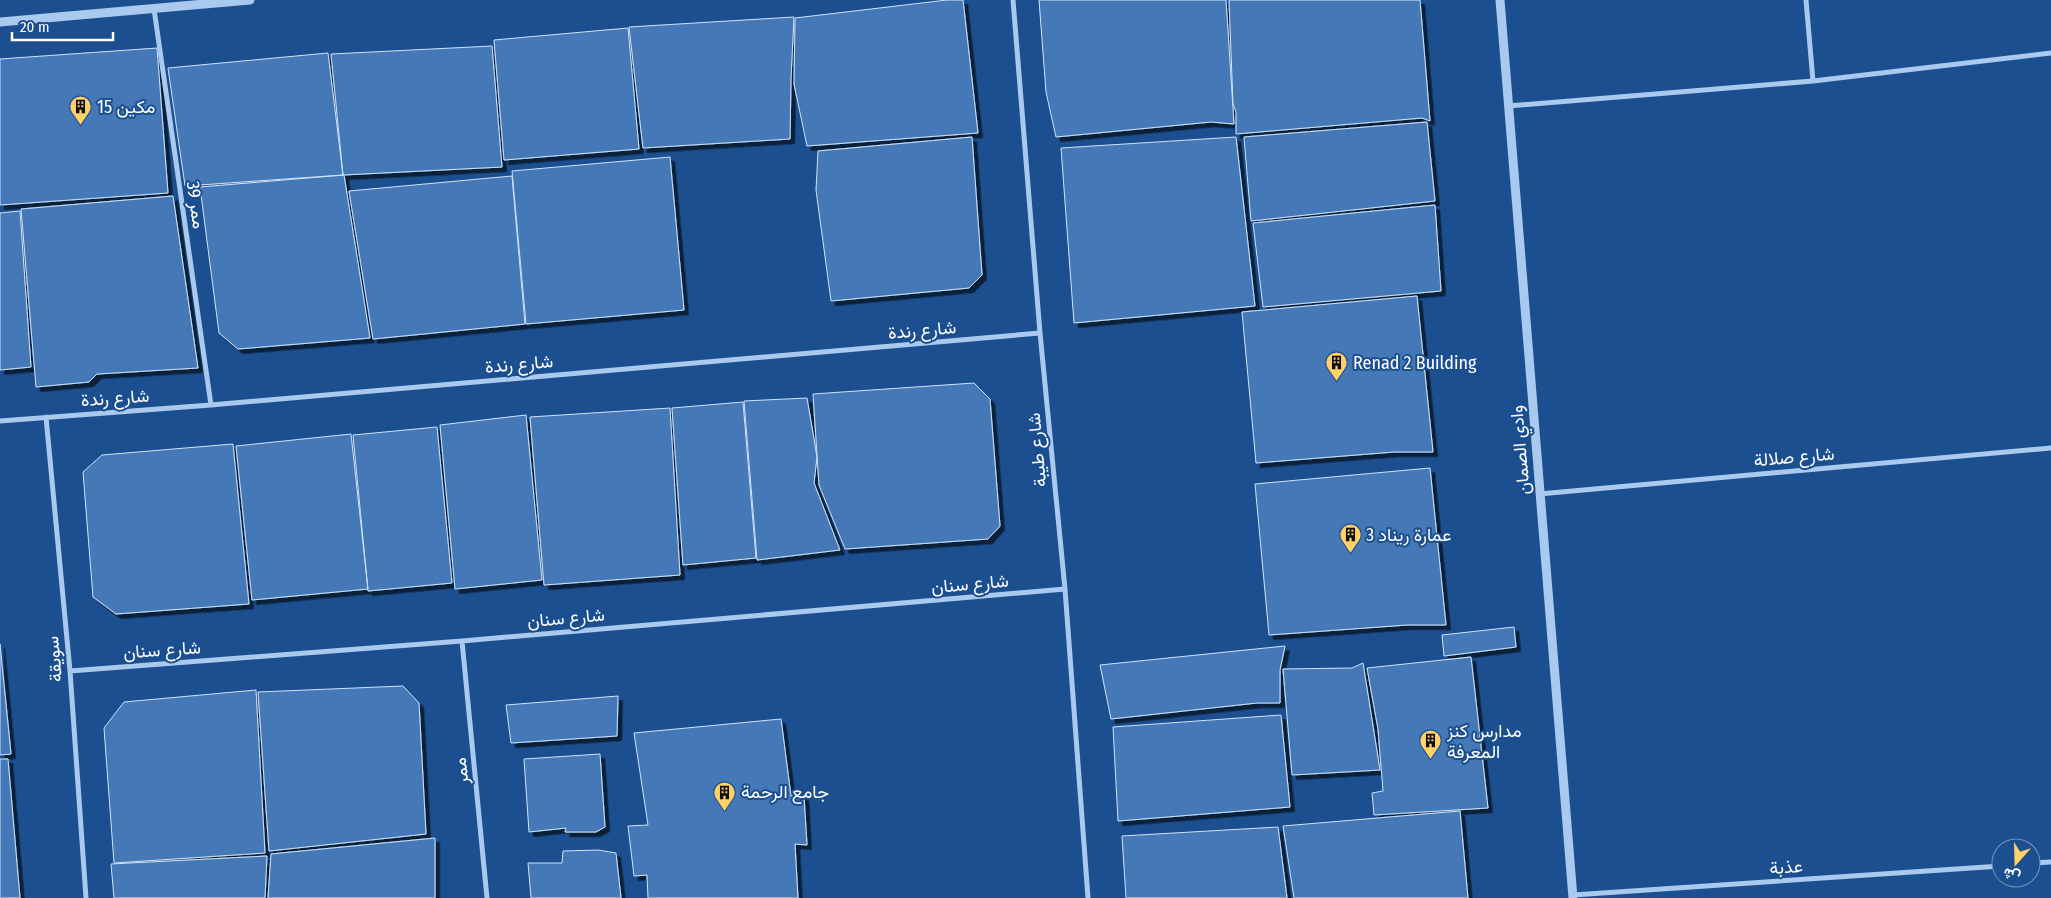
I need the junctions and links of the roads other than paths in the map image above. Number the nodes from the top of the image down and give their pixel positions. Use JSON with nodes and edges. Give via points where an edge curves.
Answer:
{"nodes":[{"id":1,"x":250,"y":0,"type":"edge"},
{"id":2,"x":1013,"y":0,"type":"edge"},
{"id":3,"x":1500,"y":0,"type":"edge"},
{"id":4,"x":1806,"y":0,"type":"edge"},
{"id":5,"x":154,"y":8,"type":"junction"},
{"id":6,"x":0,"y":22,"type":"edge"},
{"id":7,"x":2051,"y":53,"type":"edge"},
{"id":8,"x":1813,"y":81,"type":"junction"},
{"id":9,"x":1508,"y":106,"type":"junction"},
{"id":10,"x":1040,"y":333,"type":"junction"},
{"id":11,"x":210,"y":405,"type":"junction"},
{"id":12,"x":46,"y":417,"type":"junction"},
{"id":13,"x":0,"y":421,"type":"edge"},
{"id":14,"x":2051,"y":448,"type":"edge"},
{"id":15,"x":1540,"y":494,"type":"junction"},
{"id":16,"x":1065,"y":589,"type":"junction"},
{"id":17,"x":462,"y":641,"type":"junction"},
{"id":18,"x":70,"y":671,"type":"junction"},
{"id":19,"x":1991,"y":867,"type":"edge"},
{"id":20,"x":1573,"y":897,"type":"edge"},
{"id":21,"x":86,"y":898,"type":"edge"},
{"id":22,"x":487,"y":898,"type":"edge"},
{"id":23,"x":1088,"y":898,"type":"edge"}],
"edges":[{"from":1,"to":5,"type":"street"},
{"from":2,"to":10,"type":"street","name":"شارع طيبة"},
{"from":3,"to":9,"type":"street","name":"وادي الصمان"},
{"from":4,"to":8,"type":"street"},
{"from":5,"to":6,"type":"street"},
{"from":5,"to":11,"type":"street","name":"ممر 39"},
{"from":7,"to":8,"type":"street"},
{"from":8,"to":9,"type":"street"},
{"from":9,"to":15,"type":"street","name":"وادي الصمان"},
{"from":10,"to":11,"type":"street","name":"شارع رندة"},
{"from":10,"to":16,"type":"street","name":"شارع طيبة"},
{"from":11,"to":12,"type":"street","name":"شارع رندة"},
{"from":12,"to":13,"type":"street","name":"شارع رندة"},
{"from":12,"to":18,"type":"street","name":"سويقة"},
{"from":14,"to":15,"type":"street","name":"شارع صلالة"},
{"from":15,"to":20,"type":"street","name":"وادي الصمان"},
{"from":16,"to":17,"type":"street","name":"شارع سنان"},
{"from":16,"to":23,"type":"street","name":"شارع طيبة"},
{"from":17,"to":18,"type":"street","name":"شارع سنان"},
{"from":17,"to":22,"type":"street","name":"ممر"},
{"from":18,"to":21,"type":"street","name":"سويقة"},
{"from":19,"to":20,"type":"street","name":"عذبة"}]}
